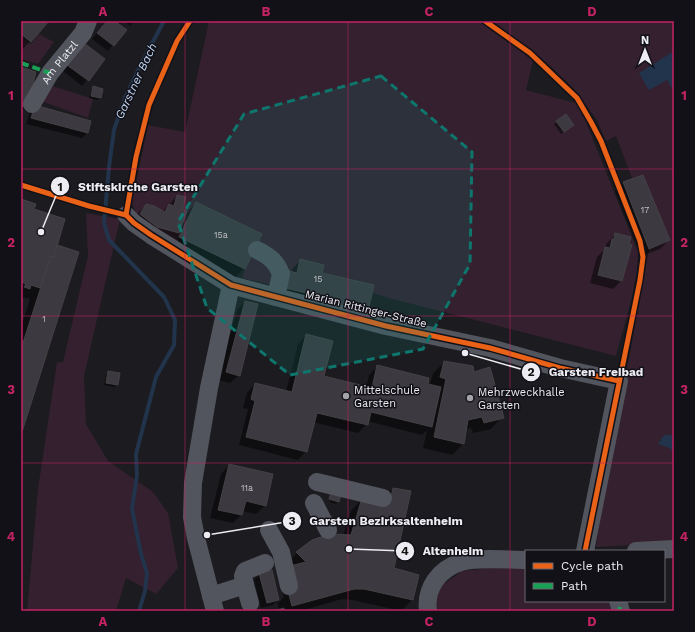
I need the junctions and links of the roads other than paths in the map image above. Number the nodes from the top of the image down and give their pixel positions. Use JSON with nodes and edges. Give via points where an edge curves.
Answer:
{"nodes":[{"id":1,"x":88,"y":21,"type":"edge"},
{"id":2,"x":32,"y":104,"type":"dead end"},
{"id":3,"x":126,"y":215,"type":"dead end"},
{"id":4,"x":257,"y":250,"type":"dead end"},
{"id":5,"x":232,"y":286,"type":"junction"},
{"id":6,"x":276,"y":297,"type":"junction"},
{"id":7,"x":317,"y":482,"type":"dead end"},
{"id":8,"x":383,"y":498,"type":"dead end"},
{"id":9,"x":314,"y":502,"type":"dead end"},
{"id":10,"x":270,"y":530,"type":"dead end"},
{"id":11,"x":328,"y":530,"type":"dead end"},
{"id":12,"x":674,"y":549,"type":"edge"},
{"id":13,"x":584,"y":550,"type":"edge"},
{"id":14,"x":655,"y":550,"type":"edge"},
{"id":15,"x":525,"y":560,"type":"edge"},
{"id":16,"x":265,"y":563,"type":"dead end"},
{"id":17,"x":245,"y":585,"type":"junction"},
{"id":18,"x":289,"y":586,"type":"dead end"},
{"id":19,"x":250,"y":603,"type":"dead end"},
{"id":20,"x":213,"y":604,"type":"edge"},
{"id":21,"x":428,"y":611,"type":"edge"}],
"edges":[{"from":1,"to":2,"type":"street","name":"Am Platzl","via":[[83,33],[50,73]]},
{"from":3,"to":5,"type":"street","name":"Marian Rittinger-Straße","via":[[151,235]]},
{"from":4,"to":6,"type":"street","via":[[283,265]]},
{"from":5,"to":6,"type":"street","name":"Marian Rittinger-Straße"},
{"from":5,"to":20,"type":"street","via":[[209,388],[193,483],[192,516]]},
{"from":6,"to":13,"type":"street","name":"Marian Rittinger-Straße","via":[[386,326],[490,348],[560,368],[619,381]]},
{"from":7,"to":8,"type":"street"},
{"from":9,"to":11,"type":"street"},
{"from":10,"to":18,"type":"street","via":[[281,552]]},
{"from":12,"to":14,"type":"street"},
{"from":15,"to":21,"type":"street","via":[[477,560],[450,567],[439,574],[432,584],[428,593]]},
{"from":16,"to":17,"type":"street","via":[[245,571]]},
{"from":17,"to":19,"type":"street"},
{"from":17,"to":20,"type":"street"}]}
